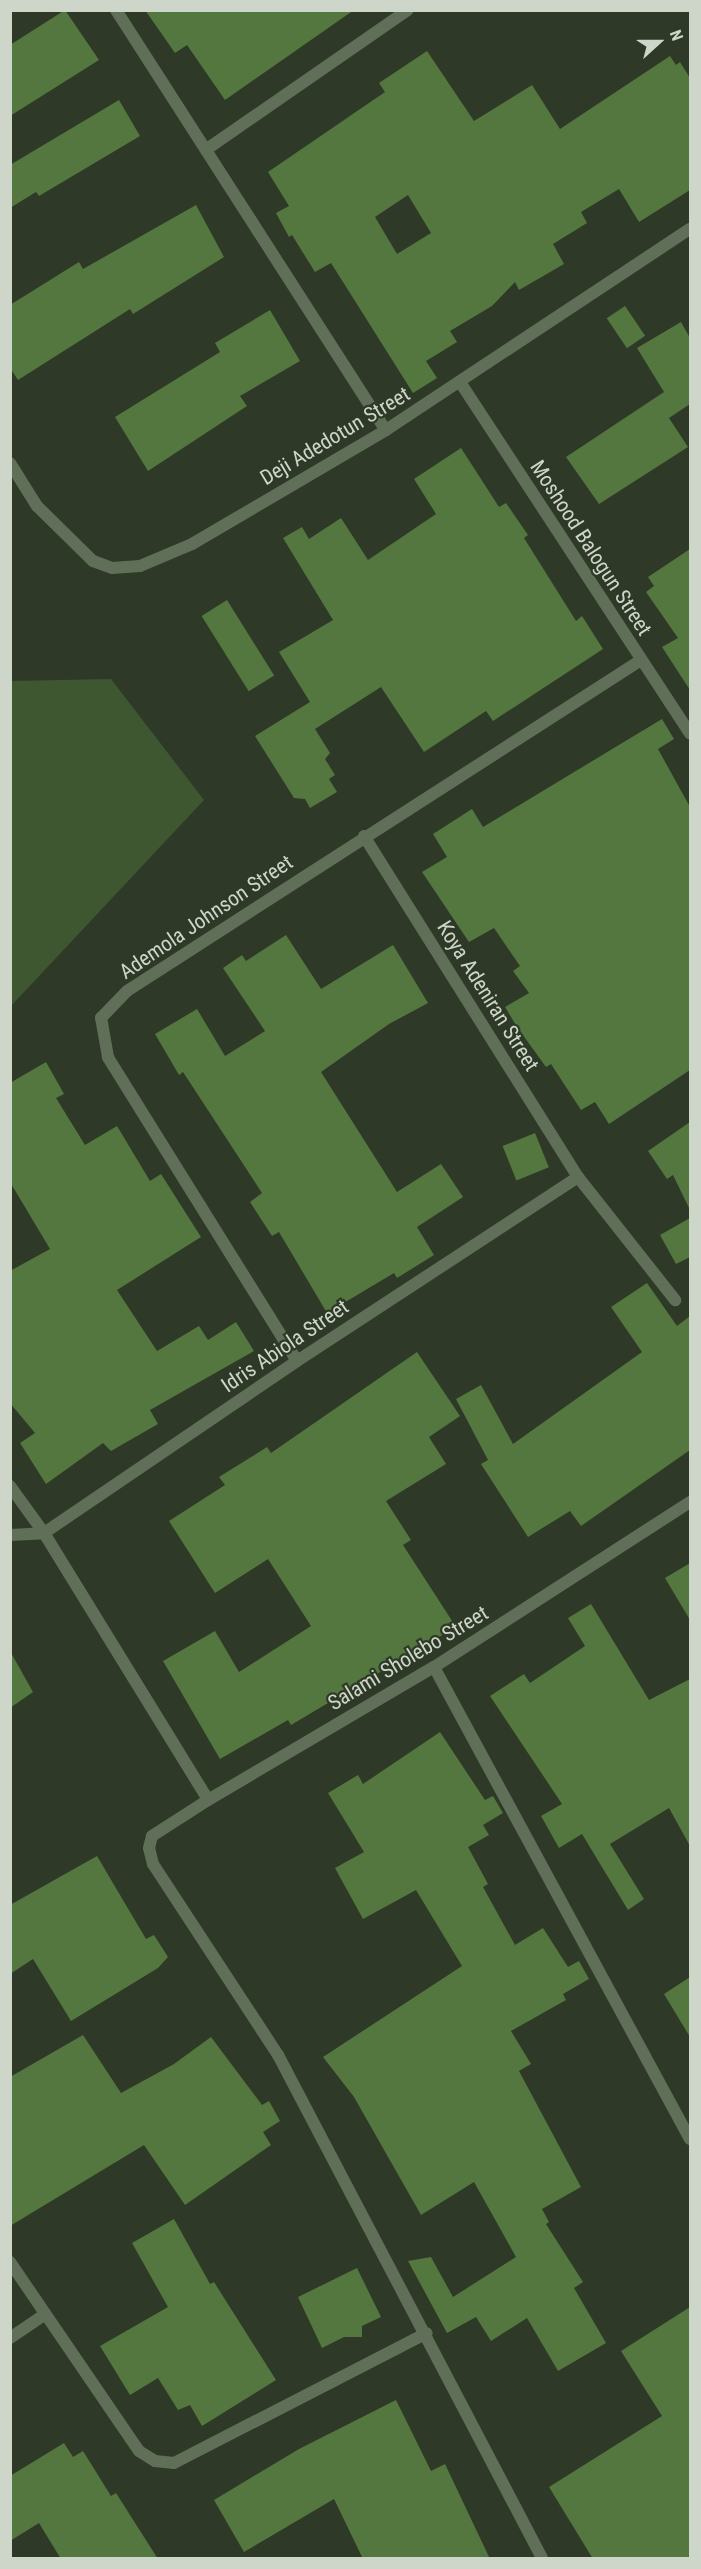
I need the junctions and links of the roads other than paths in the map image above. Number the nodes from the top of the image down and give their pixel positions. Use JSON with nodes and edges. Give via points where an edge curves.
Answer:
{"nodes":[{"id":1,"x":116,"y":10,"type":"edge"},
{"id":2,"x":408,"y":10,"type":"edge"},
{"id":3,"x":207,"y":149,"type":"junction"},
{"id":4,"x":690,"y":229,"type":"edge"},
{"id":5,"x":460,"y":382,"type":"junction"},
{"id":6,"x":386,"y":430,"type":"junction"},
{"id":7,"x":10,"y":463,"type":"edge"},
{"id":8,"x":641,"y":660,"type":"junction"},
{"id":9,"x":690,"y":734,"type":"edge"},
{"id":10,"x":364,"y":836,"type":"junction"},
{"id":11,"x":578,"y":1177,"type":"junction"},
{"id":12,"x":675,"y":1300,"type":"dead end"},
{"id":13,"x":297,"y":1361,"type":"junction"},
{"id":14,"x":10,"y":1486,"type":"edge"},
{"id":15,"x":690,"y":1502,"type":"edge"},
{"id":16,"x":44,"y":1533,"type":"junction"},
{"id":17,"x":10,"y":1535,"type":"edge"},
{"id":18,"x":434,"y":1667,"type":"junction"},
{"id":19,"x":208,"y":1800,"type":"junction"},
{"id":20,"x":690,"y":2139,"type":"edge"},
{"id":21,"x":10,"y":2262,"type":"edge"},
{"id":22,"x":44,"y":2315,"type":"junction"},
{"id":23,"x":427,"y":2333,"type":"junction"},
{"id":24,"x":10,"y":2338,"type":"edge"},
{"id":25,"x":542,"y":2559,"type":"edge"}],
"edges":[{"from":1,"to":3,"type":"street"},
{"from":2,"to":3,"type":"street"},
{"from":3,"to":6,"type":"street"},
{"from":4,"to":5,"type":"street","name":"Deji Adedotun Street"},
{"from":5,"to":6,"type":"street","name":"Deji Adedotun Street"},
{"from":5,"to":8,"type":"street","name":"Moshood Balogun Street"},
{"from":6,"to":7,"type":"street","name":"Deji Adedotun Street","via":[[192,544],[141,566],[112,568],[93,561],[37,506]]},
{"from":8,"to":9,"type":"street","name":"Moshood Balogun Street"},
{"from":8,"to":10,"type":"street","name":"Ademola Johnson Street"},
{"from":10,"to":11,"type":"street","name":"Koya Adeniran Street"},
{"from":10,"to":13,"type":"street","name":"Ademola Johnson Street","via":[[127,991],[101,1018],[108,1057]]},
{"from":11,"to":12,"type":"street","name":"Koya Adeniran Street"},
{"from":11,"to":13,"type":"street","name":"Idris Abiola Street"},
{"from":11,"to":16,"type":"street"},
{"from":13,"to":16,"type":"street","name":"Idris Abiola Street"},
{"from":14,"to":16,"type":"street"},
{"from":15,"to":18,"type":"street","name":"Salami Sholebo Street"},
{"from":16,"to":17,"type":"street"},
{"from":16,"to":19,"type":"street"},
{"from":18,"to":19,"type":"street","name":"Salami Sholebo Street"},
{"from":18,"to":20,"type":"street"},
{"from":19,"to":23,"type":"street","name":"Salami Sholebo Street","via":[[152,1836],[149,1848],[153,1864],[278,2055]]},
{"from":21,"to":22,"type":"street"},
{"from":22,"to":23,"type":"street","via":[[138,2451],[155,2461],[174,2463]]},
{"from":22,"to":24,"type":"street"},
{"from":23,"to":25,"type":"street"}]}
